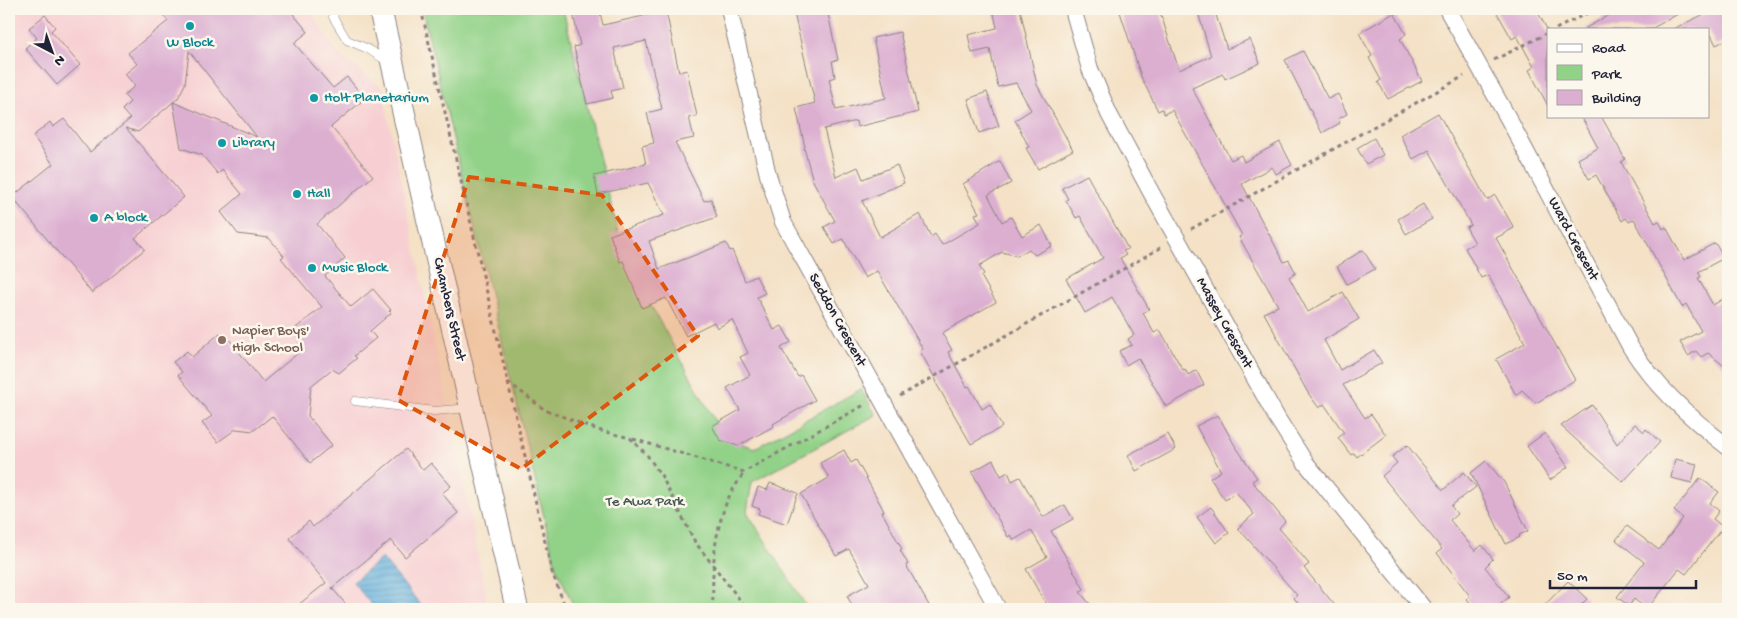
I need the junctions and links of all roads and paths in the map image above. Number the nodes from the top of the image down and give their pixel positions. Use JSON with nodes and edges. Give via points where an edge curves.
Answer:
{"nodes":[{"id":1,"x":335,"y":9,"type":"edge"},
{"id":2,"x":380,"y":9,"type":"edge"},
{"id":3,"x":421,"y":9,"type":"edge"},
{"id":4,"x":729,"y":9,"type":"edge"},
{"id":5,"x":1073,"y":9,"type":"edge"},
{"id":6,"x":1447,"y":9,"type":"edge"},
{"id":7,"x":1595,"y":9,"type":"edge"},
{"id":8,"x":1558,"y":28,"type":"edge"},
{"id":9,"x":1547,"y":33,"type":"edge"},
{"id":10,"x":393,"y":64,"type":"junction"},
{"id":11,"x":1479,"y":66,"type":"junction"},
{"id":12,"x":1177,"y":238,"type":"junction"},
{"id":13,"x":508,"y":382,"type":"junction"},
{"id":14,"x":882,"y":400,"type":"junction"},
{"id":15,"x":355,"y":401,"type":"dead end"},
{"id":16,"x":472,"y":408,"type":"junction"},
{"id":17,"x":630,"y":438,"type":"junction"},
{"id":18,"x":1728,"y":447,"type":"edge"},
{"id":19,"x":744,"y":472,"type":"junction"},
{"id":20,"x":712,"y":566,"type":"junction"},
{"id":21,"x":517,"y":609,"type":"edge"},
{"id":22,"x":566,"y":609,"type":"edge"},
{"id":23,"x":712,"y":609,"type":"edge"},
{"id":24,"x":747,"y":609,"type":"edge"},
{"id":25,"x":998,"y":609,"type":"edge"},
{"id":26,"x":1424,"y":609,"type":"edge"}],
"edges":[{"from":1,"to":10,"type":"lane","via":[[333,17],[347,40]]},
{"from":2,"to":10,"type":"main road","name":"Chambers Street"},
{"from":3,"to":13,"type":"path"},
{"from":4,"to":14,"type":"street","name":"Seddon Crescent","via":[[768,175],[783,222]]},
{"from":5,"to":12,"type":"street","name":"Massey Crescent","via":[[1090,69],[1110,114]]},
{"from":6,"to":11,"type":"street","name":"Ward Crescent"},
{"from":7,"to":8,"type":"path"},
{"from":9,"to":11,"type":"path"},
{"from":10,"to":16,"type":"main road","name":"Chambers Street"},
{"from":11,"to":12,"type":"path"},
{"from":11,"to":18,"type":"street","name":"Ward Crescent","via":[[1635,355],[1698,424]]},
{"from":12,"to":14,"type":"path"},
{"from":12,"to":26,"type":"street","name":"Massey Crescent","via":[[1305,462]]},
{"from":13,"to":17,"type":"path","via":[[545,410]]},
{"from":13,"to":22,"type":"path","via":[[552,572]]},
{"from":14,"to":19,"type":"path"},
{"from":14,"to":25,"type":"street","name":"Seddon Crescent"},
{"from":15,"to":16,"type":"lane","via":[[434,411]]},
{"from":16,"to":21,"type":"main road","name":"Chambers Street"},
{"from":17,"to":19,"type":"path"},
{"from":17,"to":20,"type":"path","via":[[647,454],[661,475],[694,542]]},
{"from":19,"to":20,"type":"path","via":[[728,499]]},
{"from":20,"to":23,"type":"path"},
{"from":20,"to":24,"type":"path"}]}
